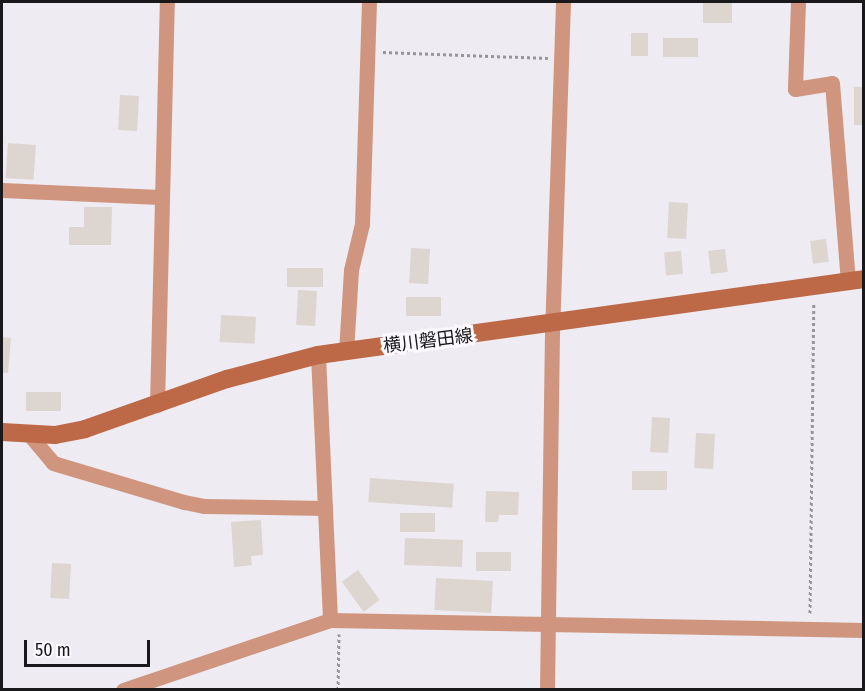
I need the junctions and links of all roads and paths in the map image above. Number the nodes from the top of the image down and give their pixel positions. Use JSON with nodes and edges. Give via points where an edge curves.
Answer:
{"nodes":[{"id":1,"x":168,"y":2,"type":"edge"},
{"id":2,"x":369,"y":2,"type":"edge"},
{"id":3,"x":563,"y":2,"type":"edge"},
{"id":4,"x":798,"y":2,"type":"edge"},
{"id":5,"x":367,"y":51,"type":"junction"},
{"id":6,"x":561,"y":58,"type":"junction"},
{"id":7,"x":2,"y":190,"type":"edge"},
{"id":8,"x":160,"y":197,"type":"junction"},
{"id":9,"x":856,"y":280,"type":"edge"},
{"id":10,"x":814,"y":285,"type":"junction"},
{"id":11,"x":552,"y":325,"type":"junction"},
{"id":12,"x":346,"y":352,"type":"junction"},
{"id":13,"x":318,"y":355,"type":"junction"},
{"id":14,"x":157,"y":405,"type":"junction"},
{"id":15,"x":2,"y":432,"type":"edge"},
{"id":16,"x":28,"y":433,"type":"junction"},
{"id":17,"x":325,"y":508,"type":"junction"},
{"id":18,"x":334,"y":620,"type":"junction"},
{"id":19,"x":546,"y":626,"type":"junction"},
{"id":20,"x":809,"y":629,"type":"junction"},
{"id":21,"x":864,"y":630,"type":"edge"},
{"id":22,"x":123,"y":690,"type":"edge"},
{"id":23,"x":339,"y":690,"type":"edge"},
{"id":24,"x":547,"y":690,"type":"edge"}],
"edges":[{"from":1,"to":8,"type":"street"},
{"from":2,"to":5,"type":"street"},
{"from":3,"to":6,"type":"street"},
{"from":4,"to":9,"type":"street","via":[[795,89],[832,83]]},
{"from":5,"to":6,"type":"path"},
{"from":5,"to":12,"type":"street","via":[[362,224],[351,270]]},
{"from":6,"to":11,"type":"street"},
{"from":7,"to":8,"type":"street"},
{"from":8,"to":14,"type":"street"},
{"from":9,"to":10,"type":"main road","name":"横川磐田線"},
{"from":10,"to":11,"type":"main road","name":"横川磐田線"},
{"from":10,"to":20,"type":"path"},
{"from":11,"to":12,"type":"main road","name":"横川磐田線"},
{"from":11,"to":19,"type":"street"},
{"from":12,"to":13,"type":"main road","name":"横川磐田線"},
{"from":13,"to":14,"type":"main road","name":"横川磐田線","via":[[227,379]]},
{"from":13,"to":17,"type":"street"},
{"from":14,"to":16,"type":"main road","name":"横川磐田線","via":[[85,429],[55,435]]},
{"from":15,"to":16,"type":"main road","name":"横川磐田線"},
{"from":16,"to":17,"type":"street","via":[[53,463],[184,502],[204,506]]},
{"from":17,"to":18,"type":"street"},
{"from":18,"to":19,"type":"street"},
{"from":18,"to":22,"type":"street"},
{"from":18,"to":23,"type":"path"},
{"from":19,"to":20,"type":"street"},
{"from":19,"to":24,"type":"street"},
{"from":20,"to":21,"type":"street"}]}
